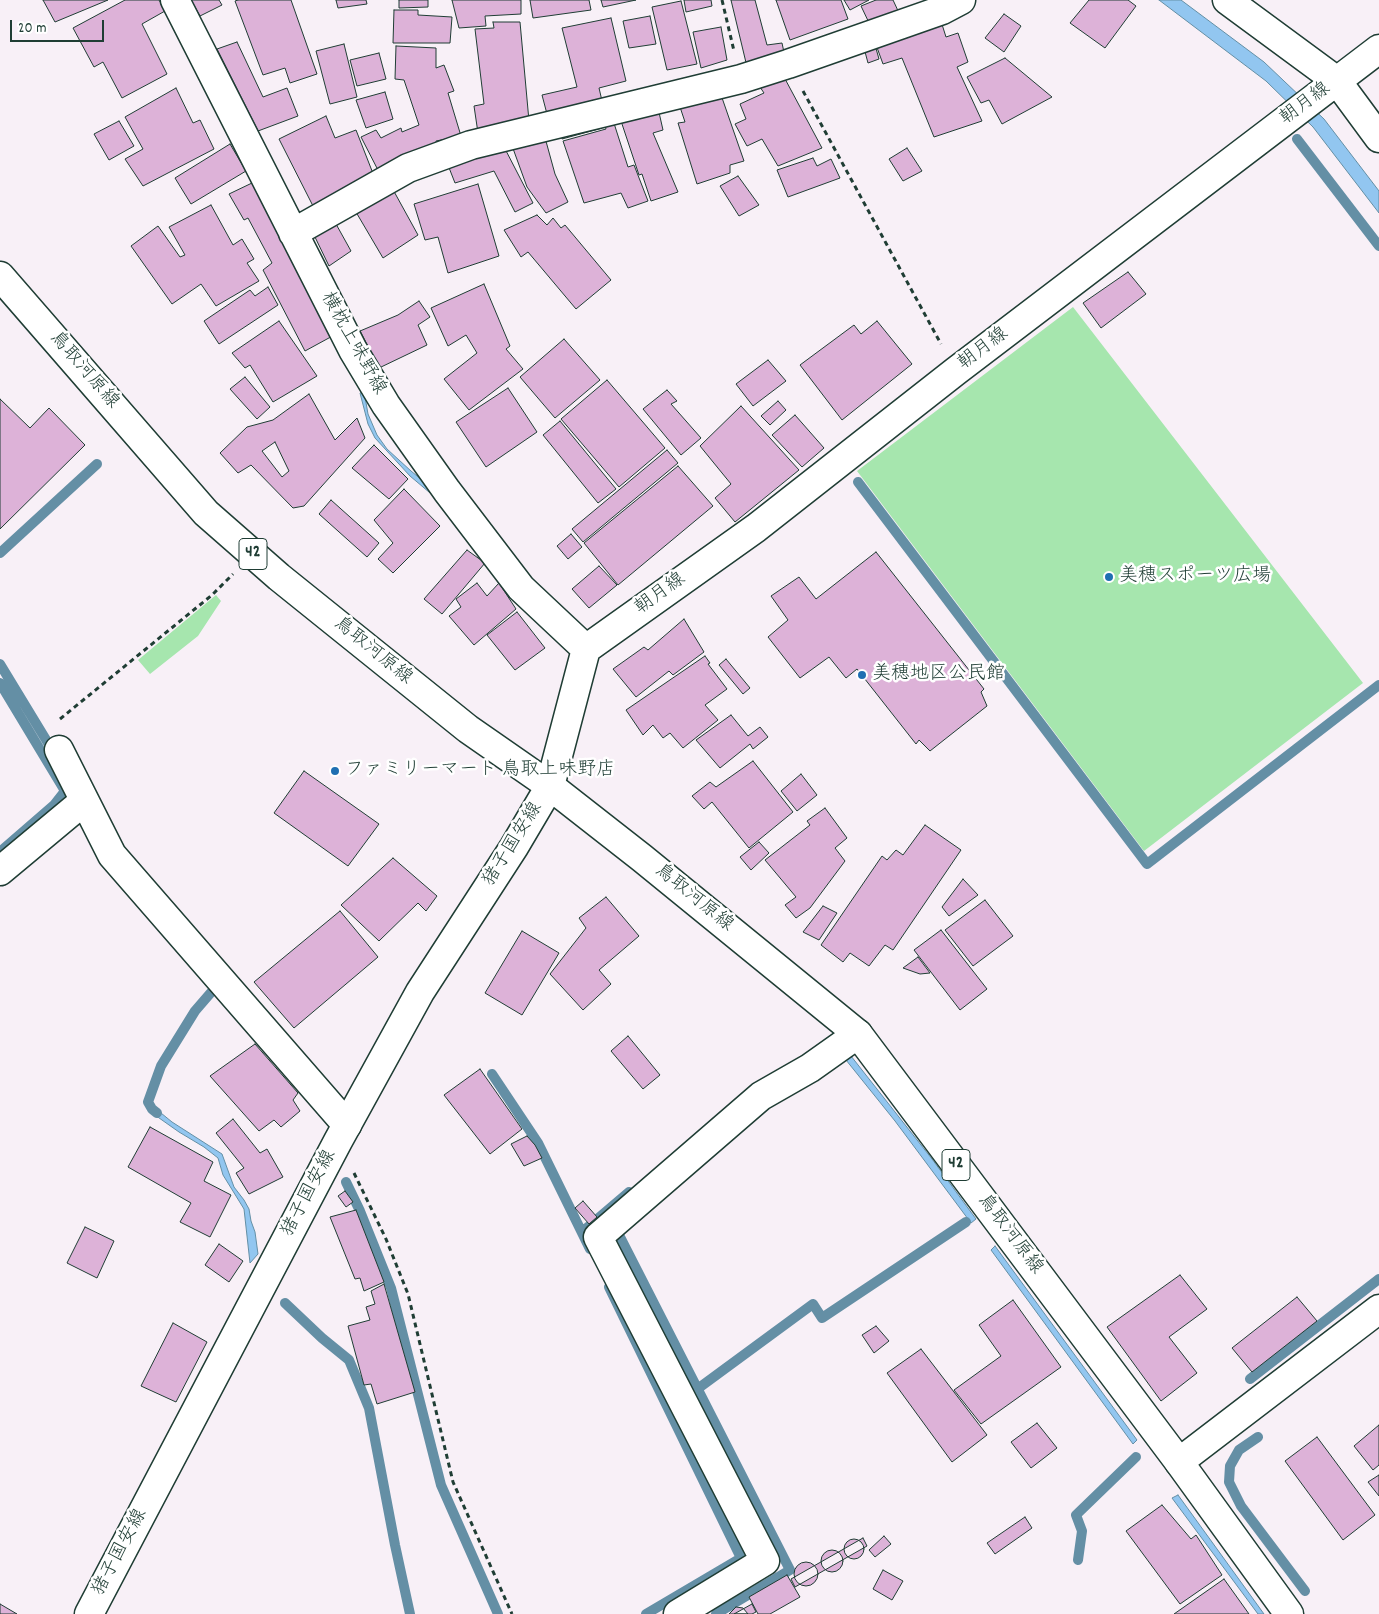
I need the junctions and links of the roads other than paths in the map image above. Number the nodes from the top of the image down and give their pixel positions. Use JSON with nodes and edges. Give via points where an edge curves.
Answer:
{"nodes":[{"id":1,"x":175,"y":0,"type":"edge"},
{"id":2,"x":961,"y":0,"type":"edge"},
{"id":3,"x":1227,"y":0,"type":"edge"},
{"id":4,"x":1379,"y":49,"type":"edge"},
{"id":5,"x":1337,"y":81,"type":"junction"},
{"id":6,"x":1379,"y":138,"type":"edge"},
{"id":7,"x":293,"y":234,"type":"junction"},
{"id":8,"x":0,"y":276,"type":"edge"},
{"id":9,"x":586,"y":649,"type":"junction"},
{"id":10,"x":59,"y":750,"type":"road end"},
{"id":11,"x":550,"y":786,"type":"junction"},
{"id":12,"x":84,"y":801,"type":"junction"},
{"id":13,"x":0,"y":871,"type":"edge"},
{"id":14,"x":858,"y":1034,"type":"junction"},
{"id":15,"x":341,"y":1135,"type":"junction"},
{"id":16,"x":1379,"y":1309,"type":"edge"},
{"id":17,"x":1179,"y":1462,"type":"junction"},
{"id":18,"x":89,"y":1614,"type":"edge"},
{"id":19,"x":678,"y":1614,"type":"edge"},
{"id":20,"x":1289,"y":1614,"type":"edge"}],
"edges":[{"from":1,"to":7,"type":"street","name":"横枕上味野線"},
{"from":2,"to":7,"type":"street","via":[[942,10],[741,79],[471,144],[408,168]]},
{"from":3,"to":5,"type":"street"},
{"from":4,"to":5,"type":"street","name":"朝月線"},
{"from":5,"to":6,"type":"street"},
{"from":5,"to":9,"type":"street","name":"朝月線","via":[[756,528]]},
{"from":7,"to":9,"type":"street","name":"横枕上味野線","via":[[353,350],[419,452],[521,588]]},
{"from":8,"to":11,"type":"street","name":"鳥取河原線","number":"42","via":[[206,513],[293,589],[468,729]]},
{"from":9,"to":11,"type":"street","name":"猪子国安線"},
{"from":10,"to":12,"type":"street"},
{"from":11,"to":14,"type":"street","name":"鳥取河原線","number":"42"},
{"from":11,"to":15,"type":"street","name":"猪子国安線","via":[[420,992]]},
{"from":12,"to":13,"type":"street"},
{"from":12,"to":15,"type":"street","via":[[112,855]]},
{"from":14,"to":17,"type":"street","name":"鳥取河原線","number":"42"},
{"from":14,"to":19,"type":"street","via":[[810,1068],[761,1096],[598,1237],[766,1561]]},
{"from":15,"to":18,"type":"street","name":"猪子国安線"},
{"from":16,"to":17,"type":"street"},
{"from":17,"to":20,"type":"street","name":"鳥取河原線","number":"42"}]}
